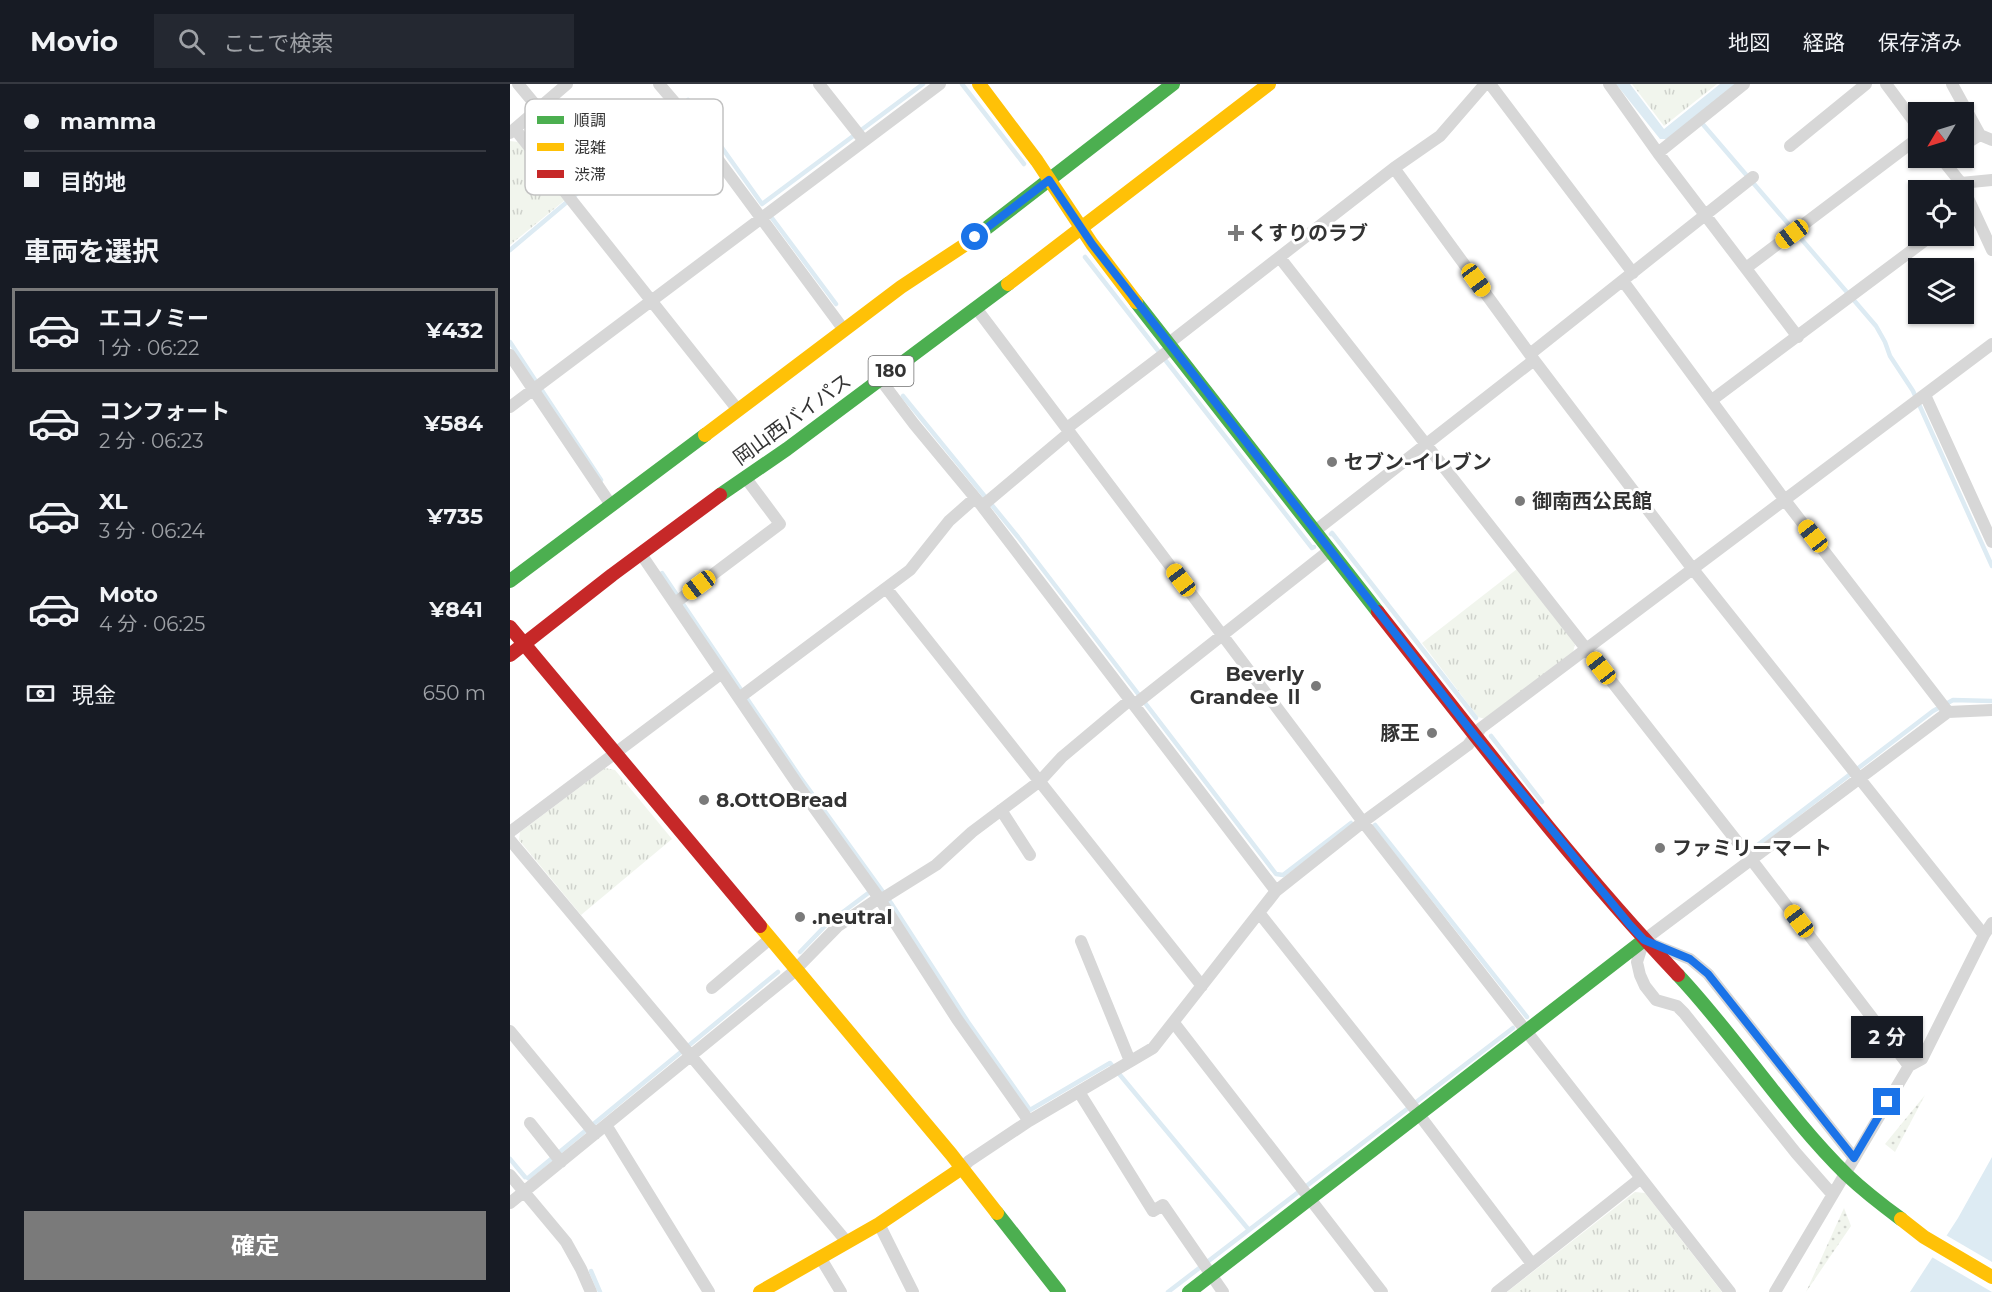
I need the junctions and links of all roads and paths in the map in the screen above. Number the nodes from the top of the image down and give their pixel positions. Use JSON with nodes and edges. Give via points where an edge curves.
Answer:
{"nodes":[{"id":1,"x":518,"y":84,"type":"edge"},
{"id":2,"x":567,"y":84,"type":"edge"},
{"id":3,"x":659,"y":84,"type":"edge"},
{"id":4,"x":819,"y":84,"type":"edge"},
{"id":5,"x":939,"y":84,"type":"edge"},
{"id":6,"x":979,"y":84,"type":"edge"},
{"id":7,"x":1269,"y":84,"type":"edge"},
{"id":8,"x":1485,"y":84,"type":"edge"},
{"id":9,"x":1490,"y":84,"type":"edge"},
{"id":10,"x":1609,"y":84,"type":"edge"},
{"id":11,"x":1744,"y":84,"type":"edge"},
{"id":12,"x":1866,"y":84,"type":"edge"},
{"id":13,"x":1886,"y":84,"type":"edge"},
{"id":14,"x":1953,"y":84,"type":"edge"},
{"id":15,"x":1166,"y":86,"type":"edge"},
{"id":16,"x":530,"y":99,"type":"edge"},
{"id":17,"x":549,"y":99,"type":"edge"},
{"id":18,"x":672,"y":99,"type":"edge"},
{"id":19,"x":1908,"y":114,"type":"edge"},
{"id":20,"x":525,"y":120,"type":"edge"},
{"id":21,"x":513,"y":131,"type":"edge"},
{"id":22,"x":1980,"y":135,"type":"junction"},
{"id":23,"x":860,"y":136,"type":"junction"},
{"id":24,"x":1974,"y":139,"type":"edge"},
{"id":25,"x":1992,"y":140,"type":"edge"},
{"id":26,"x":525,"y":145,"type":"edge"},
{"id":27,"x":1790,"y":146,"type":"dead end"},
{"id":28,"x":1908,"y":146,"type":"edge"},
{"id":29,"x":1658,"y":153,"type":"junction"},
{"id":30,"x":723,"y":161,"type":"edge"},
{"id":31,"x":1394,"y":168,"type":"junction"},
{"id":32,"x":1750,"y":179,"type":"dead end"},
{"id":33,"x":1049,"y":180,"type":"junction"},
{"id":34,"x":1992,"y":180,"type":"edge"},
{"id":35,"x":1974,"y":182,"type":"edge"},
{"id":36,"x":569,"y":195,"type":"edge"},
{"id":37,"x":766,"y":214,"type":"junction"},
{"id":38,"x":1706,"y":215,"type":"junction"},
{"id":39,"x":1974,"y":220,"type":"edge"},
{"id":40,"x":1081,"y":227,"type":"junction"},
{"id":41,"x":1917,"y":246,"type":"edge"},
{"id":42,"x":1992,"y":250,"type":"edge"},
{"id":43,"x":1280,"y":258,"type":"junction"},
{"id":44,"x":1746,"y":268,"type":"junction"},
{"id":45,"x":1628,"y":277,"type":"junction"},
{"id":46,"x":651,"y":299,"type":"junction"},
{"id":47,"x":976,"y":308,"type":"junction"},
{"id":48,"x":844,"y":330,"type":"junction"},
{"id":49,"x":1798,"y":337,"type":"junction"},
{"id":50,"x":1992,"y":344,"type":"edge"},
{"id":51,"x":1166,"y":351,"type":"junction"},
{"id":52,"x":510,"y":355,"type":"edge"},
{"id":53,"x":1532,"y":357,"type":"junction"},
{"id":54,"x":880,"y":379,"type":"junction"},
{"id":55,"x":537,"y":387,"type":"junction"},
{"id":56,"x":1920,"y":398,"type":"junction"},
{"id":57,"x":1712,"y":400,"type":"junction"},
{"id":58,"x":510,"y":407,"type":"edge"},
{"id":59,"x":738,"y":410,"type":"junction"},
{"id":60,"x":1068,"y":430,"type":"junction"},
{"id":61,"x":1427,"y":444,"type":"junction"},
{"id":62,"x":745,"y":477,"type":"junction"},
{"id":63,"x":1784,"y":499,"type":"junction"},
{"id":64,"x":984,"y":501,"type":"junction"},
{"id":65,"x":611,"y":505,"type":"junction"},
{"id":66,"x":1315,"y":531,"type":"junction"},
{"id":67,"x":1992,"y":542,"type":"edge"},
{"id":68,"x":1330,"y":550,"type":"junction"},
{"id":69,"x":641,"y":554,"type":"junction"},
{"id":70,"x":1692,"y":568,"type":"junction"},
{"id":71,"x":510,"y":581,"type":"edge"},
{"id":72,"x":886,"y":588,"type":"junction"},
{"id":73,"x":679,"y":600,"type":"junction"},
{"id":74,"x":510,"y":627,"type":"edge"},
{"id":75,"x":1222,"y":636,"type":"junction"},
{"id":76,"x":524,"y":644,"type":"junction"},
{"id":77,"x":1587,"y":650,"type":"junction"},
{"id":78,"x":510,"y":655,"type":"edge"},
{"id":79,"x":722,"y":673,"type":"junction"},
{"id":80,"x":743,"y":695,"type":"junction"},
{"id":81,"x":1136,"y":701,"type":"junction"},
{"id":82,"x":1944,"y":707,"type":"junction"},
{"id":83,"x":1992,"y":711,"type":"edge"},
{"id":84,"x":1475,"y":736,"type":"junction"},
{"id":85,"x":615,"y":754,"type":"junction"},
{"id":86,"x":1856,"y":775,"type":"junction"},
{"id":87,"x":1040,"y":781,"type":"junction"},
{"id":88,"x":1001,"y":810,"type":"junction"},
{"id":89,"x":1363,"y":822,"type":"junction"},
{"id":90,"x":510,"y":832,"type":"edge"},
{"id":91,"x":510,"y":840,"type":"edge"},
{"id":92,"x":1030,"y":855,"type":"dead end"},
{"id":93,"x":1752,"y":861,"type":"junction"},
{"id":94,"x":1276,"y":891,"type":"junction"},
{"id":95,"x":879,"y":895,"type":"junction"},
{"id":96,"x":1260,"y":914,"type":"junction"},
{"id":97,"x":1992,"y":923,"type":"edge"},
{"id":98,"x":1984,"y":935,"type":"junction"},
{"id":99,"x":771,"y":938,"type":"junction"},
{"id":100,"x":1644,"y":940,"type":"junction"},
{"id":101,"x":1081,"y":941,"type":"dead end"},
{"id":102,"x":797,"y":968,"type":"junction"},
{"id":103,"x":1202,"y":986,"type":"junction"},
{"id":104,"x":712,"y":988,"type":"dead end"},
{"id":105,"x":1174,"y":1023,"type":"junction"},
{"id":106,"x":510,"y":1031,"type":"edge"},
{"id":107,"x":1527,"y":1032,"type":"junction"},
{"id":108,"x":687,"y":1051,"type":"junction"},
{"id":109,"x":1909,"y":1066,"type":"junction"},
{"id":110,"x":1121,"y":1067,"type":"junction"},
{"id":111,"x":1078,"y":1092,"type":"junction"},
{"id":112,"x":1415,"y":1108,"type":"junction"},
{"id":113,"x":1029,"y":1121,"type":"junction"},
{"id":114,"x":530,"y":1123,"type":"dead end"},
{"id":115,"x":606,"y":1125,"type":"junction"},
{"id":116,"x":592,"y":1129,"type":"junction"},
{"id":117,"x":557,"y":1158,"type":"junction"},
{"id":118,"x":1854,"y":1158,"type":"junction"},
{"id":119,"x":962,"y":1168,"type":"junction"},
{"id":120,"x":510,"y":1175,"type":"edge"},
{"id":121,"x":1641,"y":1178,"type":"junction"},
{"id":122,"x":524,"y":1192,"type":"junction"},
{"id":123,"x":1305,"y":1192,"type":"junction"},
{"id":124,"x":1832,"y":1194,"type":"junction"},
{"id":125,"x":510,"y":1203,"type":"edge"},
{"id":126,"x":879,"y":1224,"type":"junction"},
{"id":127,"x":847,"y":1242,"type":"junction"},
{"id":128,"x":820,"y":1257,"type":"junction"},
{"id":129,"x":1533,"y":1264,"type":"junction"},
{"id":130,"x":1206,"y":1269,"type":"junction"},
{"id":131,"x":1992,"y":1277,"type":"edge"},
{"id":132,"x":591,"y":1292,"type":"edge"},
{"id":133,"x":710,"y":1292,"type":"edge"},
{"id":134,"x":760,"y":1292,"type":"edge"},
{"id":135,"x":841,"y":1292,"type":"edge"},
{"id":136,"x":913,"y":1292,"type":"edge"},
{"id":137,"x":1059,"y":1292,"type":"edge"},
{"id":138,"x":1189,"y":1292,"type":"edge"},
{"id":139,"x":1223,"y":1292,"type":"edge"},
{"id":140,"x":1382,"y":1292,"type":"edge"},
{"id":141,"x":1497,"y":1292,"type":"edge"},
{"id":142,"x":1730,"y":1292,"type":"edge"},
{"id":143,"x":1775,"y":1292,"type":"edge"}],
"edges":[{"from":1,"to":16,"type":"street"},
{"from":2,"to":17,"type":"street"},
{"from":3,"to":18,"type":"street"},
{"from":4,"to":23,"type":"street"},
{"from":5,"to":23,"type":"street"},
{"from":6,"to":33,"type":"main road"},
{"from":7,"to":40,"type":"main road","name":"岡山西バイパス","number":"180"},
{"from":8,"to":31,"type":"street","via":[[1440,136]]},
{"from":9,"to":45,"type":"street"},
{"from":10,"to":29,"type":"street"},
{"from":11,"to":29,"type":"street"},
{"from":12,"to":27,"type":"street"},
{"from":13,"to":19,"type":"street"},
{"from":14,"to":22,"type":"street"},
{"from":15,"to":33,"type":"main road","name":"岡山西バイパス"},
{"from":20,"to":21,"type":"street"},
{"from":21,"to":26,"type":"street"},
{"from":22,"to":24,"type":"street"},
{"from":22,"to":25,"type":"street"},
{"from":23,"to":37,"type":"street"},
{"from":28,"to":44,"type":"street"},
{"from":29,"to":38,"type":"street"},
{"from":30,"to":37,"type":"street"},
{"from":31,"to":43,"type":"street"},
{"from":31,"to":53,"type":"street"},
{"from":32,"to":38,"type":"street"},
{"from":33,"to":40,"type":"main road"},
{"from":33,"to":48,"type":"main road","name":"岡山西バイパス"},
{"from":34,"to":35,"type":"street"},
{"from":36,"to":46,"type":"street"},
{"from":37,"to":46,"type":"street"},
{"from":37,"to":48,"type":"street"},
{"from":38,"to":44,"type":"street"},
{"from":38,"to":45,"type":"street"},
{"from":39,"to":42,"type":"street"},
{"from":40,"to":47,"type":"main road","name":"岡山西バイパス","number":"180"},
{"from":40,"to":51,"type":"main road"},
{"from":41,"to":49,"type":"street"},
{"from":43,"to":51,"type":"street"},
{"from":43,"to":61,"type":"street"},
{"from":44,"to":49,"type":"street"},
{"from":45,"to":53,"type":"street"},
{"from":45,"to":57,"type":"street"},
{"from":46,"to":55,"type":"street"},
{"from":46,"to":59,"type":"street"},
{"from":47,"to":54,"type":"main road","name":"岡山西バイパス","number":"180"},
{"from":47,"to":60,"type":"street"},
{"from":48,"to":59,"type":"main road","name":"岡山西バイパス"},
{"from":49,"to":57,"type":"street"},
{"from":50,"to":56,"type":"street"},
{"from":51,"to":60,"type":"street"},
{"from":51,"to":66,"type":"main road"},
{"from":52,"to":55,"type":"street"},
{"from":53,"to":61,"type":"street"},
{"from":53,"to":70,"type":"street"},
{"from":54,"to":62,"type":"main road","name":"岡山西バイパス","number":"180"},
{"from":54,"to":64,"type":"street","via":[[914,424]]},
{"from":55,"to":58,"type":"street"},
{"from":55,"to":65,"type":"street"},
{"from":56,"to":63,"type":"street"},
{"from":56,"to":67,"type":"street"},
{"from":57,"to":63,"type":"street"},
{"from":59,"to":65,"type":"main road","name":"岡山西バイパス"},
{"from":60,"to":64,"type":"street"},
{"from":60,"to":75,"type":"street"},
{"from":61,"to":66,"type":"street"},
{"from":61,"to":77,"type":"street"},
{"from":62,"to":69,"type":"main road","name":"岡山西バイパス","number":"180"},
{"from":62,"to":73,"type":"street","via":[[780,524]]},
{"from":63,"to":70,"type":"street"},
{"from":63,"to":82,"type":"street"},
{"from":64,"to":72,"type":"street","via":[[949,521],[910,570]]},
{"from":64,"to":81,"type":"street"},
{"from":65,"to":71,"type":"main road","name":"岡山西バイパス"},
{"from":66,"to":68,"type":"main road"},
{"from":68,"to":75,"type":"street"},
{"from":68,"to":84,"type":"main road"},
{"from":69,"to":73,"type":"street"},
{"from":69,"to":76,"type":"main road","name":"岡山西バイパス","number":"180"},
{"from":70,"to":77,"type":"street"},
{"from":70,"to":86,"type":"street"},
{"from":72,"to":80,"type":"street"},
{"from":72,"to":87,"type":"street"},
{"from":73,"to":79,"type":"street"},
{"from":74,"to":76,"type":"main road"},
{"from":75,"to":81,"type":"street"},
{"from":75,"to":89,"type":"street"},
{"from":76,"to":78,"type":"main road","name":"岡山西バイパス","number":"180"},
{"from":76,"to":85,"type":"main road"},
{"from":77,"to":84,"type":"street"},
{"from":77,"to":93,"type":"street"},
{"from":79,"to":80,"type":"street"},
{"from":79,"to":85,"type":"street"},
{"from":80,"to":95,"type":"street","via":[[802,791]]},
{"from":81,"to":87,"type":"street","via":[[1062,757]]},
{"from":81,"to":94,"type":"street"},
{"from":82,"to":83,"type":"street"},
{"from":82,"to":86,"type":"street"},
{"from":84,"to":89,"type":"street"},
{"from":84,"to":100,"type":"main road"},
{"from":85,"to":90,"type":"street"},
{"from":85,"to":99,"type":"main road"},
{"from":86,"to":93,"type":"street"},
{"from":86,"to":98,"type":"street"},
{"from":87,"to":88,"type":"street"},
{"from":87,"to":103,"type":"street"},
{"from":88,"to":92,"type":"street"},
{"from":88,"to":95,"type":"street","via":[[936,865]]},
{"from":89,"to":94,"type":"street"},
{"from":89,"to":107,"type":"street"},
{"from":91,"to":108,"type":"street"},
{"from":93,"to":100,"type":"street"},
{"from":93,"to":109,"type":"street"},
{"from":94,"to":96,"type":"street"},
{"from":95,"to":102,"type":"street","via":[[838,926]]},
{"from":95,"to":113,"type":"street","via":[[957,1019]]},
{"from":96,"to":103,"type":"street"},
{"from":96,"to":112,"type":"street"},
{"from":97,"to":98,"type":"street"},
{"from":98,"to":109,"type":"street","via":[[1922,1059]]},
{"from":99,"to":102,"type":"main road"},
{"from":99,"to":104,"type":"street"},
{"from":100,"to":107,"type":"main road"},
{"from":100,"to":118,"type":"street","via":[[1690,959],[1708,974]]},
{"from":100,"to":124,"type":"street","via":[[1637,962],[1649,992],[1656,1000],[1684,1012]]},
{"from":100,"to":131,"type":"main road","via":[[1700,999],[1823,1150],[1857,1184],[1924,1237]]},
{"from":101,"to":110,"type":"street"},
{"from":102,"to":108,"type":"street"},
{"from":102,"to":119,"type":"main road"},
{"from":103,"to":105,"type":"street"},
{"from":105,"to":110,"type":"street","via":[[1153,1048]]},
{"from":105,"to":123,"type":"street"},
{"from":106,"to":116,"type":"street"},
{"from":107,"to":112,"type":"main road"},
{"from":107,"to":121,"type":"street"},
{"from":108,"to":115,"type":"street"},
{"from":108,"to":127,"type":"street"},
{"from":109,"to":118,"type":"street"},
{"from":110,"to":111,"type":"street"},
{"from":111,"to":113,"type":"street"},
{"from":111,"to":130,"type":"street","via":[[1153,1211],[1163,1205]]},
{"from":112,"to":123,"type":"main road"},
{"from":112,"to":129,"type":"street"},
{"from":113,"to":119,"type":"street"},
{"from":114,"to":117,"type":"street"},
{"from":115,"to":116,"type":"street"},
{"from":115,"to":133,"type":"street"},
{"from":116,"to":117,"type":"street"},
{"from":117,"to":122,"type":"street"},
{"from":118,"to":124,"type":"street"},
{"from":119,"to":126,"type":"main road"},
{"from":119,"to":137,"type":"main road"},
{"from":120,"to":122,"type":"street"},
{"from":121,"to":129,"type":"street"},
{"from":121,"to":142,"type":"street"},
{"from":122,"to":125,"type":"street"},
{"from":122,"to":132,"type":"street","via":[[566,1242]]},
{"from":123,"to":130,"type":"main road"},
{"from":123,"to":140,"type":"street"},
{"from":124,"to":143,"type":"street"},
{"from":126,"to":127,"type":"main road"},
{"from":126,"to":136,"type":"street"},
{"from":127,"to":128,"type":"main road"},
{"from":128,"to":134,"type":"main road"},
{"from":128,"to":135,"type":"street"},
{"from":129,"to":141,"type":"street"},
{"from":130,"to":138,"type":"main road"},
{"from":130,"to":139,"type":"street"}]}
